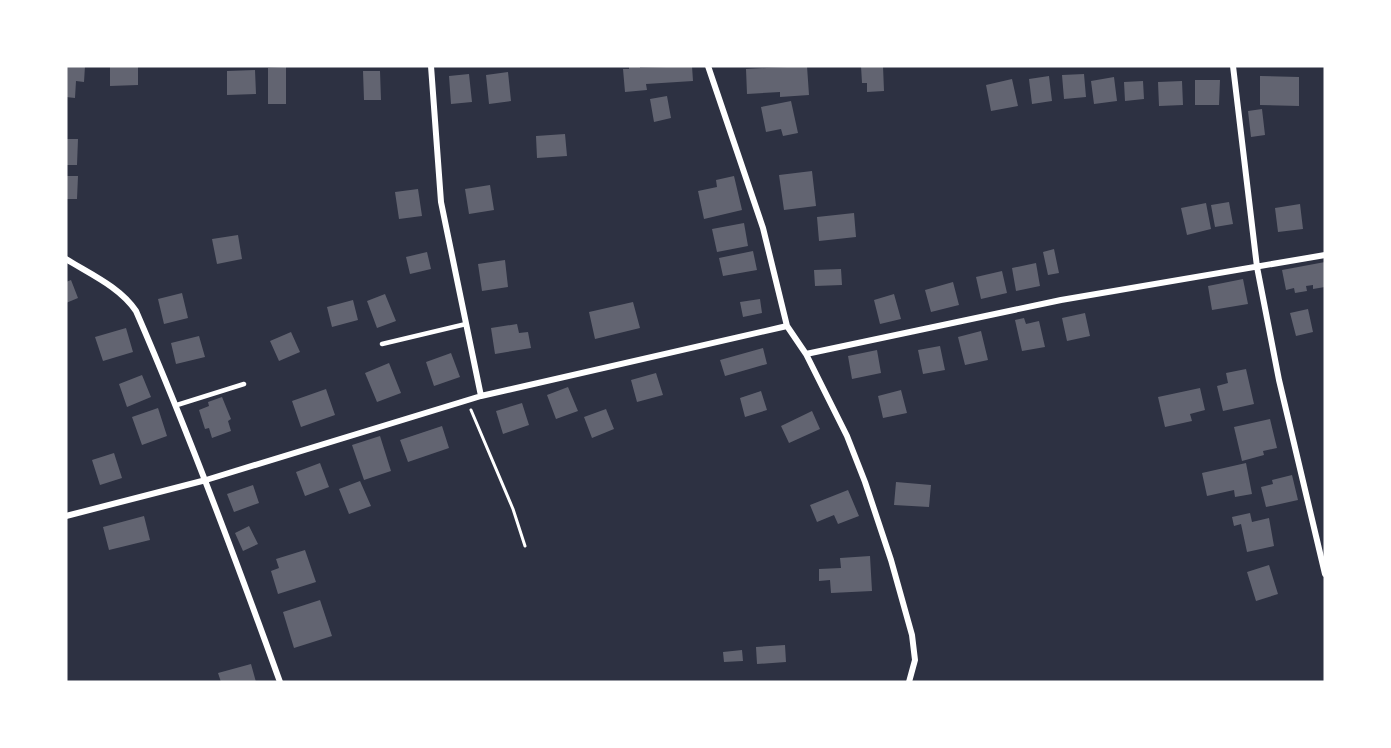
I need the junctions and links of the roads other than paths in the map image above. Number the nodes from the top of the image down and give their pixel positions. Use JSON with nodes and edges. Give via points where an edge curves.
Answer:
{"nodes":[{"id":1,"x":431,"y":66,"type":"edge"},
{"id":2,"x":708,"y":66,"type":"edge"},
{"id":3,"x":1233,"y":66,"type":"edge"},
{"id":4,"x":1325,"y":255,"type":"edge"},
{"id":5,"x":66,"y":259,"type":"edge"},
{"id":6,"x":1257,"y":267,"type":"junction"},
{"id":7,"x":466,"y":324,"type":"junction"},
{"id":8,"x":787,"y":326,"type":"junction"},
{"id":9,"x":382,"y":344,"type":"dead end"},
{"id":10,"x":806,"y":354,"type":"junction"},
{"id":11,"x":244,"y":384,"type":"dead end"},
{"id":12,"x":481,"y":396,"type":"junction"},
{"id":13,"x":177,"y":405,"type":"junction"},
{"id":14,"x":206,"y":480,"type":"junction"},
{"id":15,"x":66,"y":516,"type":"edge"},
{"id":16,"x":1325,"y":574,"type":"edge"},
{"id":17,"x":280,"y":682,"type":"edge"},
{"id":18,"x":909,"y":682,"type":"edge"}],
"edges":[{"from":1,"to":7,"type":"street","via":[[441,202]]},
{"from":2,"to":8,"type":"street","via":[[764,228]]},
{"from":3,"to":6,"type":"street"},
{"from":4,"to":6,"type":"street"},
{"from":5,"to":13,"type":"street","via":[[128,300]]},
{"from":6,"to":10,"type":"street","via":[[1061,300]]},
{"from":6,"to":16,"type":"street"},
{"from":7,"to":9,"type":"lane"},
{"from":7,"to":12,"type":"street"},
{"from":8,"to":10,"type":"street"},
{"from":8,"to":12,"type":"street"},
{"from":10,"to":18,"type":"street","via":[[847,436],[891,560],[912,635],[915,660]]},
{"from":11,"to":13,"type":"lane"},
{"from":12,"to":14,"type":"street"},
{"from":13,"to":14,"type":"street"},
{"from":14,"to":15,"type":"street"},
{"from":14,"to":17,"type":"street"}]}
